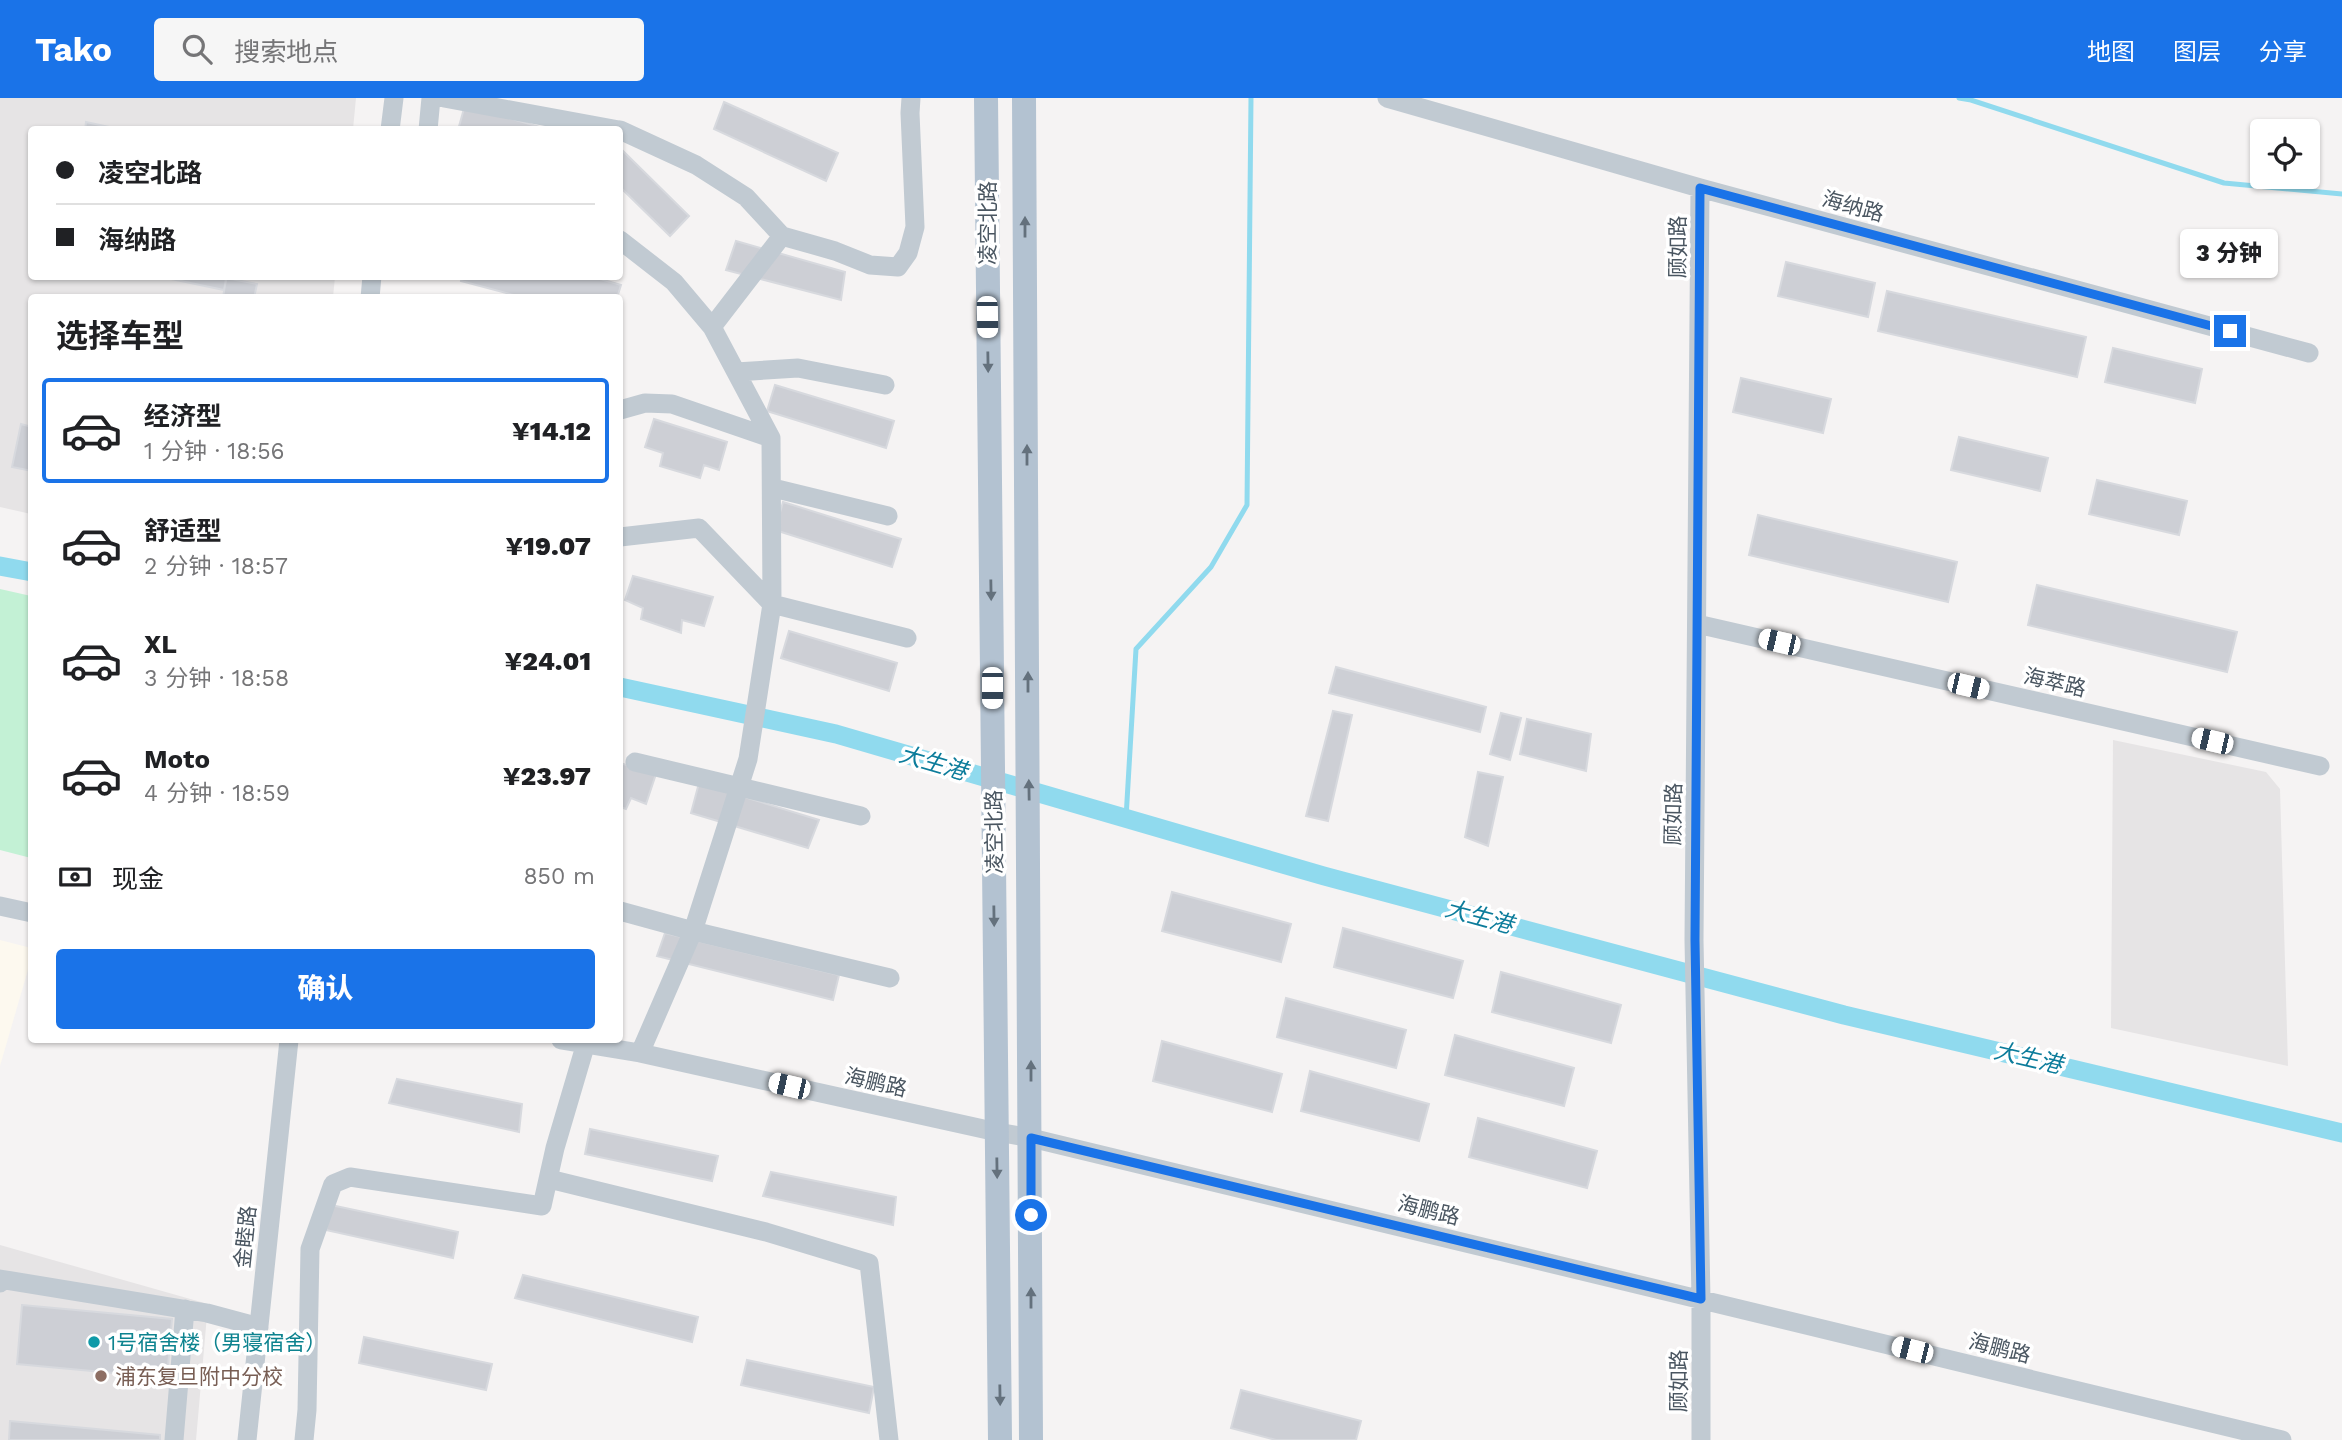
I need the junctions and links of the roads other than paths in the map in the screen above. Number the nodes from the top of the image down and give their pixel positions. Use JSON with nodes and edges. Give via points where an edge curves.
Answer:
{"nodes":[{"id":1,"x":394,"y":98,"type":"edge"},
{"id":2,"x":431,"y":98,"type":"edge"},
{"id":3,"x":444,"y":98,"type":"edge"},
{"id":4,"x":911,"y":98,"type":"edge"},
{"id":5,"x":986,"y":98,"type":"edge"},
{"id":6,"x":1024,"y":98,"type":"edge"},
{"id":7,"x":1387,"y":98,"type":"edge"},
{"id":8,"x":390,"y":126,"type":"edge"},
{"id":9,"x":428,"y":126,"type":"edge"},
{"id":10,"x":597,"y":126,"type":"edge"},
{"id":11,"x":623,"y":132,"type":"edge"},
{"id":12,"x":1700,"y":188,"type":"junction"},
{"id":13,"x":782,"y":236,"type":"junction"},
{"id":14,"x":623,"y":242,"type":"edge"},
{"id":15,"x":712,"y":327,"type":"junction"},
{"id":16,"x":2309,"y":353,"type":"dead end"},
{"id":17,"x":736,"y":372,"type":"junction"},
{"id":18,"x":885,"y":385,"type":"dead end"},
{"id":19,"x":623,"y":409,"type":"edge"},
{"id":20,"x":771,"y":438,"type":"junction"},
{"id":21,"x":773,"y":488,"type":"junction"},
{"id":22,"x":888,"y":516,"type":"dead end"},
{"id":23,"x":623,"y":537,"type":"edge"},
{"id":24,"x":772,"y":604,"type":"junction"},
{"id":25,"x":1698,"y":624,"type":"junction"},
{"id":26,"x":907,"y":638,"type":"dead end"},
{"id":27,"x":635,"y":762,"type":"dead end"},
{"id":28,"x":2320,"y":766,"type":"dead end"},
{"id":29,"x":739,"y":789,"type":"junction"},
{"id":30,"x":860,"y":816,"type":"dead end"},
{"id":31,"x":0,"y":906,"type":"edge"},
{"id":32,"x":28,"y":912,"type":"edge"},
{"id":33,"x":623,"y":912,"type":"edge"},
{"id":34,"x":693,"y":931,"type":"junction"},
{"id":35,"x":890,"y":978,"type":"dead end"},
{"id":36,"x":289,"y":1043,"type":"edge"},
{"id":37,"x":586,"y":1043,"type":"joint"},
{"id":38,"x":640,"y":1054,"type":"junction"},
{"id":39,"x":997,"y":1132,"type":"junction"},
{"id":40,"x":1031,"y":1138,"type":"junction"},
{"id":41,"x":549,"y":1179,"type":"junction"},
{"id":42,"x":0,"y":1283,"type":"edge"},
{"id":43,"x":1701,"y":1299,"type":"junction"},
{"id":44,"x":185,"y":1309,"type":"junction"},
{"id":45,"x":259,"y":1327,"type":"junction"},
{"id":46,"x":174,"y":1440,"type":"edge"},
{"id":47,"x":247,"y":1440,"type":"edge"},
{"id":48,"x":304,"y":1440,"type":"edge"},
{"id":49,"x":889,"y":1440,"type":"edge"},
{"id":50,"x":1000,"y":1440,"type":"edge"},
{"id":51,"x":1031,"y":1440,"type":"edge"},
{"id":52,"x":1701,"y":1440,"type":"edge"},
{"id":53,"x":2282,"y":1440,"type":"edge"}],
"edges":[{"from":1,"to":8,"type":"street"},
{"from":2,"to":9,"type":"street"},
{"from":3,"to":10,"type":"street"},
{"from":4,"to":13,"type":"street","via":[[915,227],[908,253],[898,267],[870,265]]},
{"from":5,"to":39,"type":"main road","name":"凌空北路","one_way":true},
{"from":40,"to":6,"type":"main road","name":"凌空北路","one_way":true},
{"from":7,"to":12,"type":"street","name":"海纳路"},
{"from":11,"to":13,"type":"street","via":[[696,165],[746,197]]},
{"from":12,"to":16,"type":"street","name":"海纳路"},
{"from":12,"to":25,"type":"street","name":"顾如路"},
{"from":13,"to":15,"type":"street"},
{"from":14,"to":15,"type":"street","via":[[674,282]]},
{"from":15,"to":17,"type":"street"},
{"from":17,"to":18,"type":"street","via":[[798,368]]},
{"from":17,"to":20,"type":"street"},
{"from":19,"to":20,"type":"street","via":[[645,403],[672,404]]},
{"from":20,"to":21,"type":"street"},
{"from":21,"to":22,"type":"street"},
{"from":21,"to":24,"type":"street"},
{"from":23,"to":24,"type":"street","via":[[699,528]]},
{"from":24,"to":26,"type":"street"},
{"from":24,"to":29,"type":"street","via":[[748,759]]},
{"from":25,"to":28,"type":"street","name":"海萃路"},
{"from":25,"to":43,"type":"street","name":"顾如路","via":[[1695,940]]},
{"from":27,"to":29,"type":"street"},
{"from":29,"to":30,"type":"street"},
{"from":29,"to":34,"type":"street"},
{"from":31,"to":32,"type":"street"},
{"from":33,"to":34,"type":"street"},
{"from":34,"to":35,"type":"street"},
{"from":34,"to":38,"type":"street"},
{"from":36,"to":45,"type":"street","name":"金睦路"},
{"from":37,"to":38,"type":"street","name":"海鹏路"},
{"from":37,"to":41,"type":"street"},
{"from":38,"to":39,"type":"street","name":"海鹏路"},
{"from":39,"to":40,"type":"street","name":"海鹏路"},
{"from":39,"to":50,"type":"main road","name":"凌空北路","one_way":true},
{"from":40,"to":43,"type":"street","name":"海鹏路"},
{"from":51,"to":40,"type":"main road","name":"凌空北路","one_way":true},
{"from":41,"to":48,"type":"street","via":[[542,1206],[349,1177],[333,1185],[310,1249]]},
{"from":41,"to":49,"type":"street","via":[[766,1232],[869,1263]]},
{"from":42,"to":44,"type":"street","via":[[0,1279]]},
{"from":43,"to":52,"type":"street","name":"顾如路"},
{"from":43,"to":53,"type":"street","name":"海鹏路"},
{"from":44,"to":45,"type":"street"},
{"from":44,"to":46,"type":"street"},
{"from":45,"to":47,"type":"street","name":"金睦路"}]}
